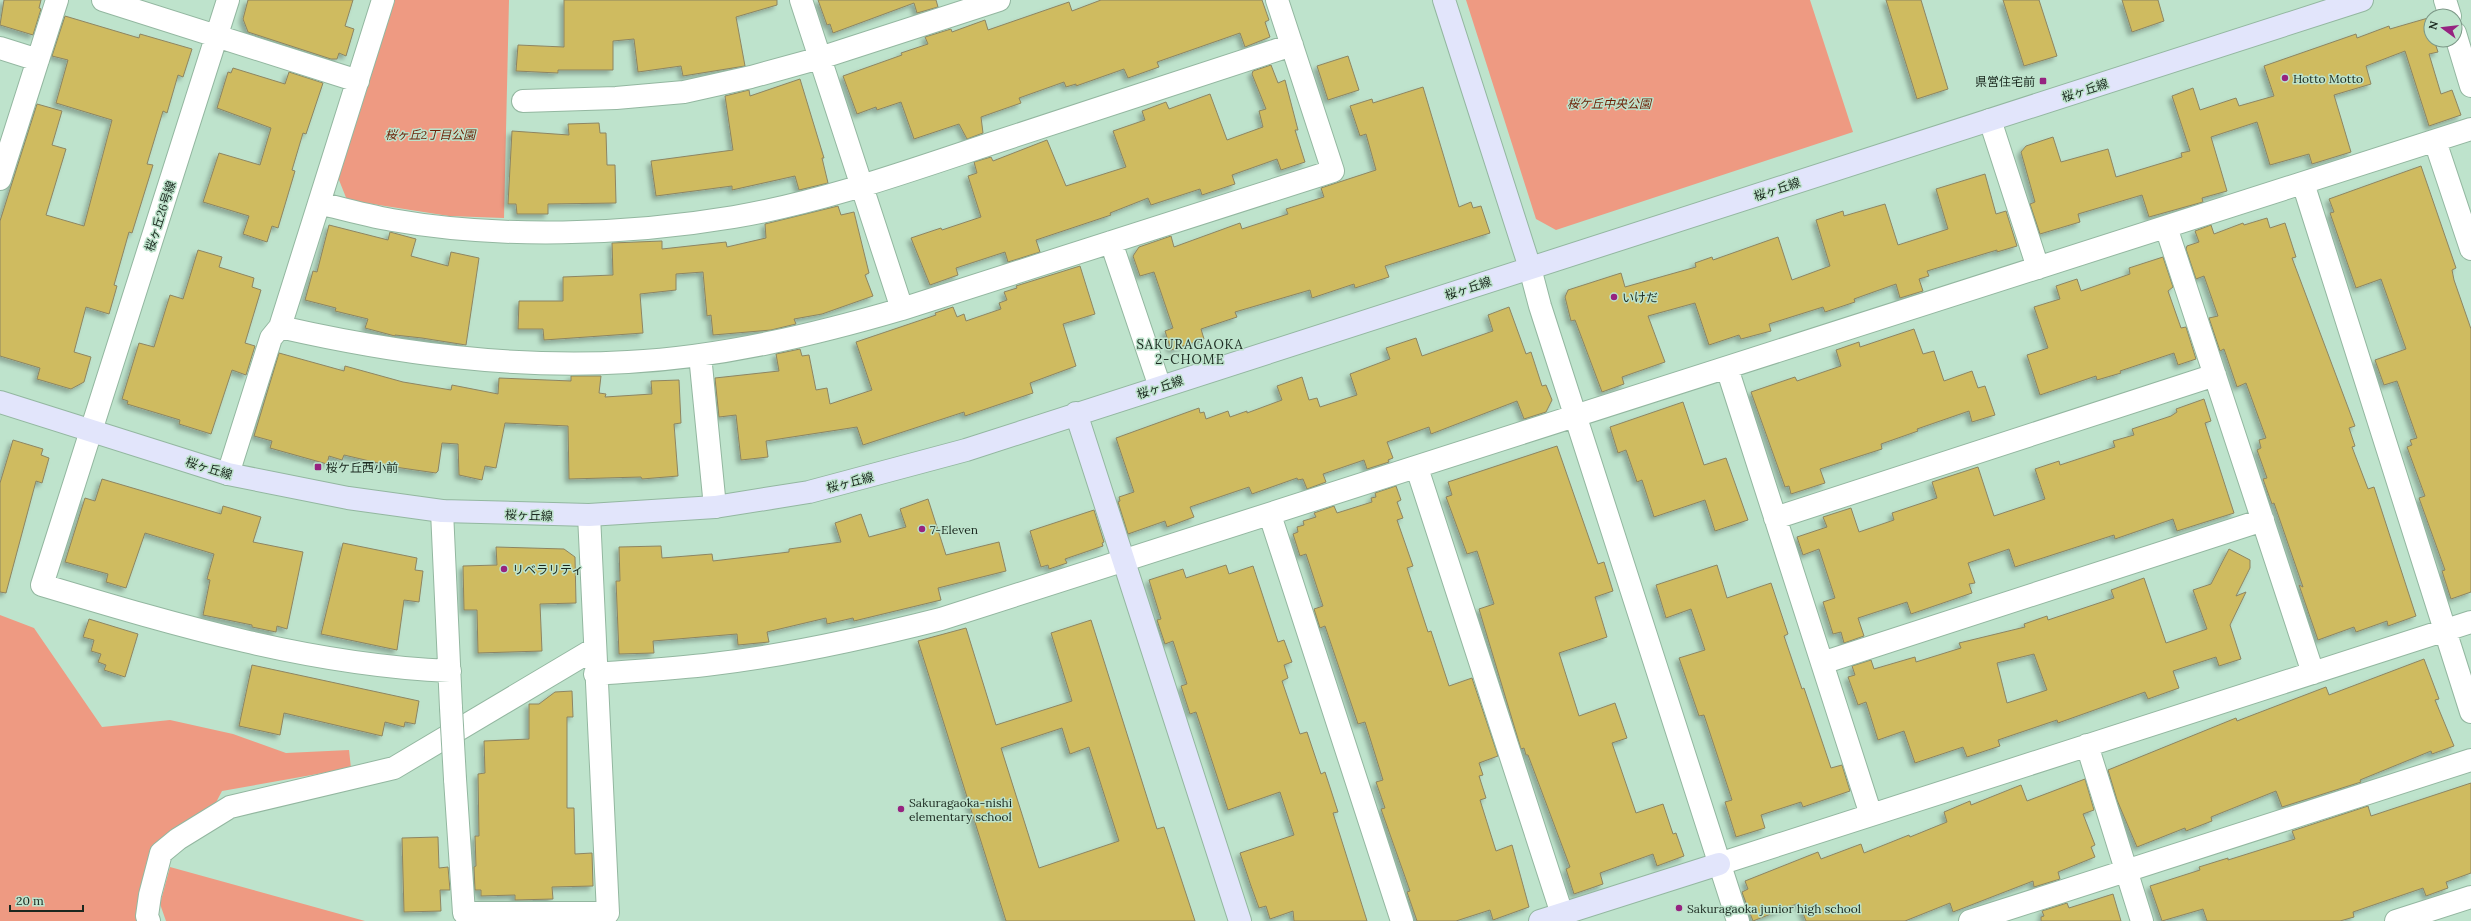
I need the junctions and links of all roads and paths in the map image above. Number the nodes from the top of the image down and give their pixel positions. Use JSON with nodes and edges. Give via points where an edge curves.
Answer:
{"nodes":[{"id":1,"x":57,"y":0,"type":"edge"},
{"id":2,"x":102,"y":0,"type":"edge"},
{"id":3,"x":228,"y":0,"type":"edge"},
{"id":4,"x":383,"y":0,"type":"edge"},
{"id":5,"x":801,"y":0,"type":"edge"},
{"id":6,"x":999,"y":0,"type":"edge"},
{"id":7,"x":1277,"y":0,"type":"edge"},
{"id":8,"x":1444,"y":0,"type":"edge"},
{"id":9,"x":2362,"y":0,"type":"edge"},
{"id":10,"x":217,"y":36,"type":"junction"},
{"id":11,"x":1292,"y":45,"type":"junction"},
{"id":12,"x":0,"y":48,"type":"edge"},
{"id":13,"x":2460,"y":48,"type":"edge"},
{"id":14,"x":820,"y":58,"type":"junction"},
{"id":15,"x":38,"y":60,"type":"junction"},
{"id":16,"x":358,"y":80,"type":"junction"},
{"id":17,"x":2471,"y":86,"type":"edge"},
{"id":18,"x":524,"y":101,"type":"dead end"},
{"id":19,"x":1990,"y":120,"type":"junction"},
{"id":20,"x":2471,"y":129,"type":"edge"},
{"id":21,"x":2435,"y":141,"type":"junction"},
{"id":22,"x":0,"y":179,"type":"edge"},
{"id":23,"x":2303,"y":183,"type":"junction"},
{"id":24,"x":862,"y":186,"type":"junction"},
{"id":25,"x":319,"y":203,"type":"junction"},
{"id":26,"x":2166,"y":227,"type":"junction"},
{"id":27,"x":1111,"y":242,"type":"junction"},
{"id":28,"x":2471,"y":249,"type":"edge"},
{"id":29,"x":1530,"y":268,"type":"junction"},
{"id":30,"x":2038,"y":268,"type":"junction"},
{"id":31,"x":902,"y":310,"type":"junction"},
{"id":32,"x":280,"y":327,"type":"junction"},
{"id":33,"x":700,"y":355,"type":"junction"},
{"id":34,"x":1728,"y":368,"type":"junction"},
{"id":35,"x":2215,"y":375,"type":"junction"},
{"id":36,"x":1160,"y":387,"type":"junction"},
{"id":37,"x":0,"y":402,"type":"edge"},
{"id":38,"x":1076,"y":413,"type":"junction"},
{"id":39,"x":1577,"y":416,"type":"junction"},
{"id":40,"x":91,"y":431,"type":"junction"},
{"id":41,"x":1417,"y":468,"type":"junction"},
{"id":42,"x":228,"y":474,"type":"junction"},
{"id":43,"x":715,"y":507,"type":"junction"},
{"id":44,"x":442,"y":512,"type":"junction"},
{"id":45,"x":589,"y":515,"type":"junction"},
{"id":46,"x":1270,"y":515,"type":"junction"},
{"id":47,"x":1775,"y":518,"type":"junction"},
{"id":48,"x":2263,"y":520,"type":"junction"},
{"id":49,"x":1125,"y":561,"type":"junction"},
{"id":50,"x":2471,"y":622,"type":"edge"},
{"id":51,"x":2445,"y":630,"type":"junction"},
{"id":52,"x":594,"y":649,"type":"junction"},
{"id":53,"x":1822,"y":662,"type":"junction"},
{"id":54,"x":450,"y":671,"type":"junction"},
{"id":55,"x":2314,"y":673,"type":"junction"},
{"id":56,"x":595,"y":674,"type":"junction"},
{"id":57,"x":2471,"y":712,"type":"edge"},
{"id":58,"x":2087,"y":745,"type":"junction"},
{"id":59,"x":2471,"y":760,"type":"edge"},
{"id":60,"x":1871,"y":815,"type":"junction"},
{"id":61,"x":1719,"y":864,"type":"junction"},
{"id":62,"x":2126,"y":871,"type":"junction"},
{"id":63,"x":2471,"y":896,"type":"edge"},
{"id":64,"x":1562,"y":914,"type":"junction"},
{"id":65,"x":149,"y":921,"type":"edge"},
{"id":66,"x":1240,"y":921,"type":"edge"},
{"id":67,"x":1402,"y":921,"type":"edge"},
{"id":68,"x":1540,"y":921,"type":"edge"},
{"id":69,"x":1738,"y":921,"type":"edge"},
{"id":70,"x":1970,"y":921,"type":"edge"},
{"id":71,"x":2142,"y":921,"type":"edge"},
{"id":72,"x":2396,"y":921,"type":"edge"}],
"edges":[{"from":1,"to":15,"type":"street"},
{"from":2,"to":10,"type":"street"},
{"from":3,"to":10,"type":"street","name":"桜ヶ丘26号線"},
{"from":4,"to":16,"type":"street"},
{"from":5,"to":14,"type":"street"},
{"from":6,"to":14,"type":"street"},
{"from":7,"to":11,"type":"street"},
{"from":8,"to":29,"type":"street"},
{"from":9,"to":19,"type":"street","name":"桜ヶ丘線"},
{"from":10,"to":16,"type":"street"},
{"from":10,"to":40,"type":"street","name":"桜ヶ丘26号線"},
{"from":11,"to":24,"type":"street"},
{"from":11,"to":27,"type":"street","via":[[1333,171]]},
{"from":12,"to":15,"type":"street"},
{"from":13,"to":17,"type":"street"},
{"from":14,"to":18,"type":"street","via":[[684,92],[616,98]]},
{"from":14,"to":24,"type":"street"},
{"from":15,"to":22,"type":"street"},
{"from":16,"to":25,"type":"street"},
{"from":19,"to":29,"type":"street","name":"桜ヶ丘線"},
{"from":19,"to":30,"type":"street"},
{"from":20,"to":21,"type":"street"},
{"from":21,"to":23,"type":"street"},
{"from":21,"to":28,"type":"street"},
{"from":23,"to":26,"type":"street"},
{"from":23,"to":51,"type":"street"},
{"from":24,"to":25,"type":"street","via":[[734,217],[603,231],[513,231],[453,227],[393,220]]},
{"from":24,"to":31,"type":"street"},
{"from":25,"to":32,"type":"street"},
{"from":26,"to":30,"type":"street"},
{"from":26,"to":35,"type":"street"},
{"from":27,"to":31,"type":"street"},
{"from":27,"to":36,"type":"street"},
{"from":29,"to":36,"type":"street","name":"桜ヶ丘線"},
{"from":29,"to":39,"type":"street"},
{"from":30,"to":34,"type":"street"},
{"from":31,"to":33,"type":"street","via":[[840,327]]},
{"from":32,"to":33,"type":"street","via":[[356,344],[493,362],[629,362]]},
{"from":32,"to":42,"type":"street","via":[[271,338]]},
{"from":33,"to":43,"type":"street"},
{"from":34,"to":39,"type":"street"},
{"from":34,"to":47,"type":"street"},
{"from":35,"to":47,"type":"street"},
{"from":35,"to":48,"type":"street"},
{"from":36,"to":38,"type":"street","name":"桜ヶ丘線"},
{"from":37,"to":40,"type":"street","name":"桜ヶ丘線"},
{"from":38,"to":43,"type":"street","name":"桜ヶ丘線","via":[[966,450],[876,475],[809,492]]},
{"from":38,"to":49,"type":"street"},
{"from":39,"to":41,"type":"street"},
{"from":39,"to":61,"type":"street"},
{"from":40,"to":42,"type":"street","name":"桜ヶ丘線"},
{"from":40,"to":54,"type":"street","name":"桜ヶ丘26号線","via":[[42,585],[220,637],[363,663]]},
{"from":41,"to":46,"type":"street"},
{"from":41,"to":64,"type":"street"},
{"from":42,"to":44,"type":"street","name":"桜ヶ丘線","via":[[348,498]]},
{"from":43,"to":45,"type":"street","name":"桜ヶ丘線"},
{"from":44,"to":45,"type":"street","name":"桜ヶ丘線"},
{"from":44,"to":54,"type":"street"},
{"from":45,"to":52,"type":"street"},
{"from":46,"to":49,"type":"street"},
{"from":46,"to":67,"type":"street"},
{"from":47,"to":53,"type":"street"},
{"from":48,"to":53,"type":"street"},
{"from":48,"to":55,"type":"street"},
{"from":49,"to":56,"type":"street","via":[[941,619],[876,636],[713,664]]},
{"from":49,"to":66,"type":"street"},
{"from":50,"to":51,"type":"street"},
{"from":51,"to":55,"type":"street"},
{"from":51,"to":57,"type":"street"},
{"from":52,"to":56,"type":"street"},
{"from":52,"to":65,"type":"street","via":[[394,768],[230,807],[178,839],[161,853],[150,895]]},
{"from":53,"to":60,"type":"street"},
{"from":54,"to":56,"type":"street","bridge":true,"via":[[464,913],[608,913]]},
{"from":55,"to":58,"type":"street"},
{"from":58,"to":60,"type":"street"},
{"from":58,"to":62,"type":"street"},
{"from":59,"to":62,"type":"street"},
{"from":60,"to":61,"type":"street"},
{"from":61,"to":64,"type":"street"},
{"from":61,"to":69,"type":"street"},
{"from":62,"to":70,"type":"street"},
{"from":62,"to":71,"type":"street"},
{"from":63,"to":72,"type":"street"},
{"from":64,"to":68,"type":"street"}]}
